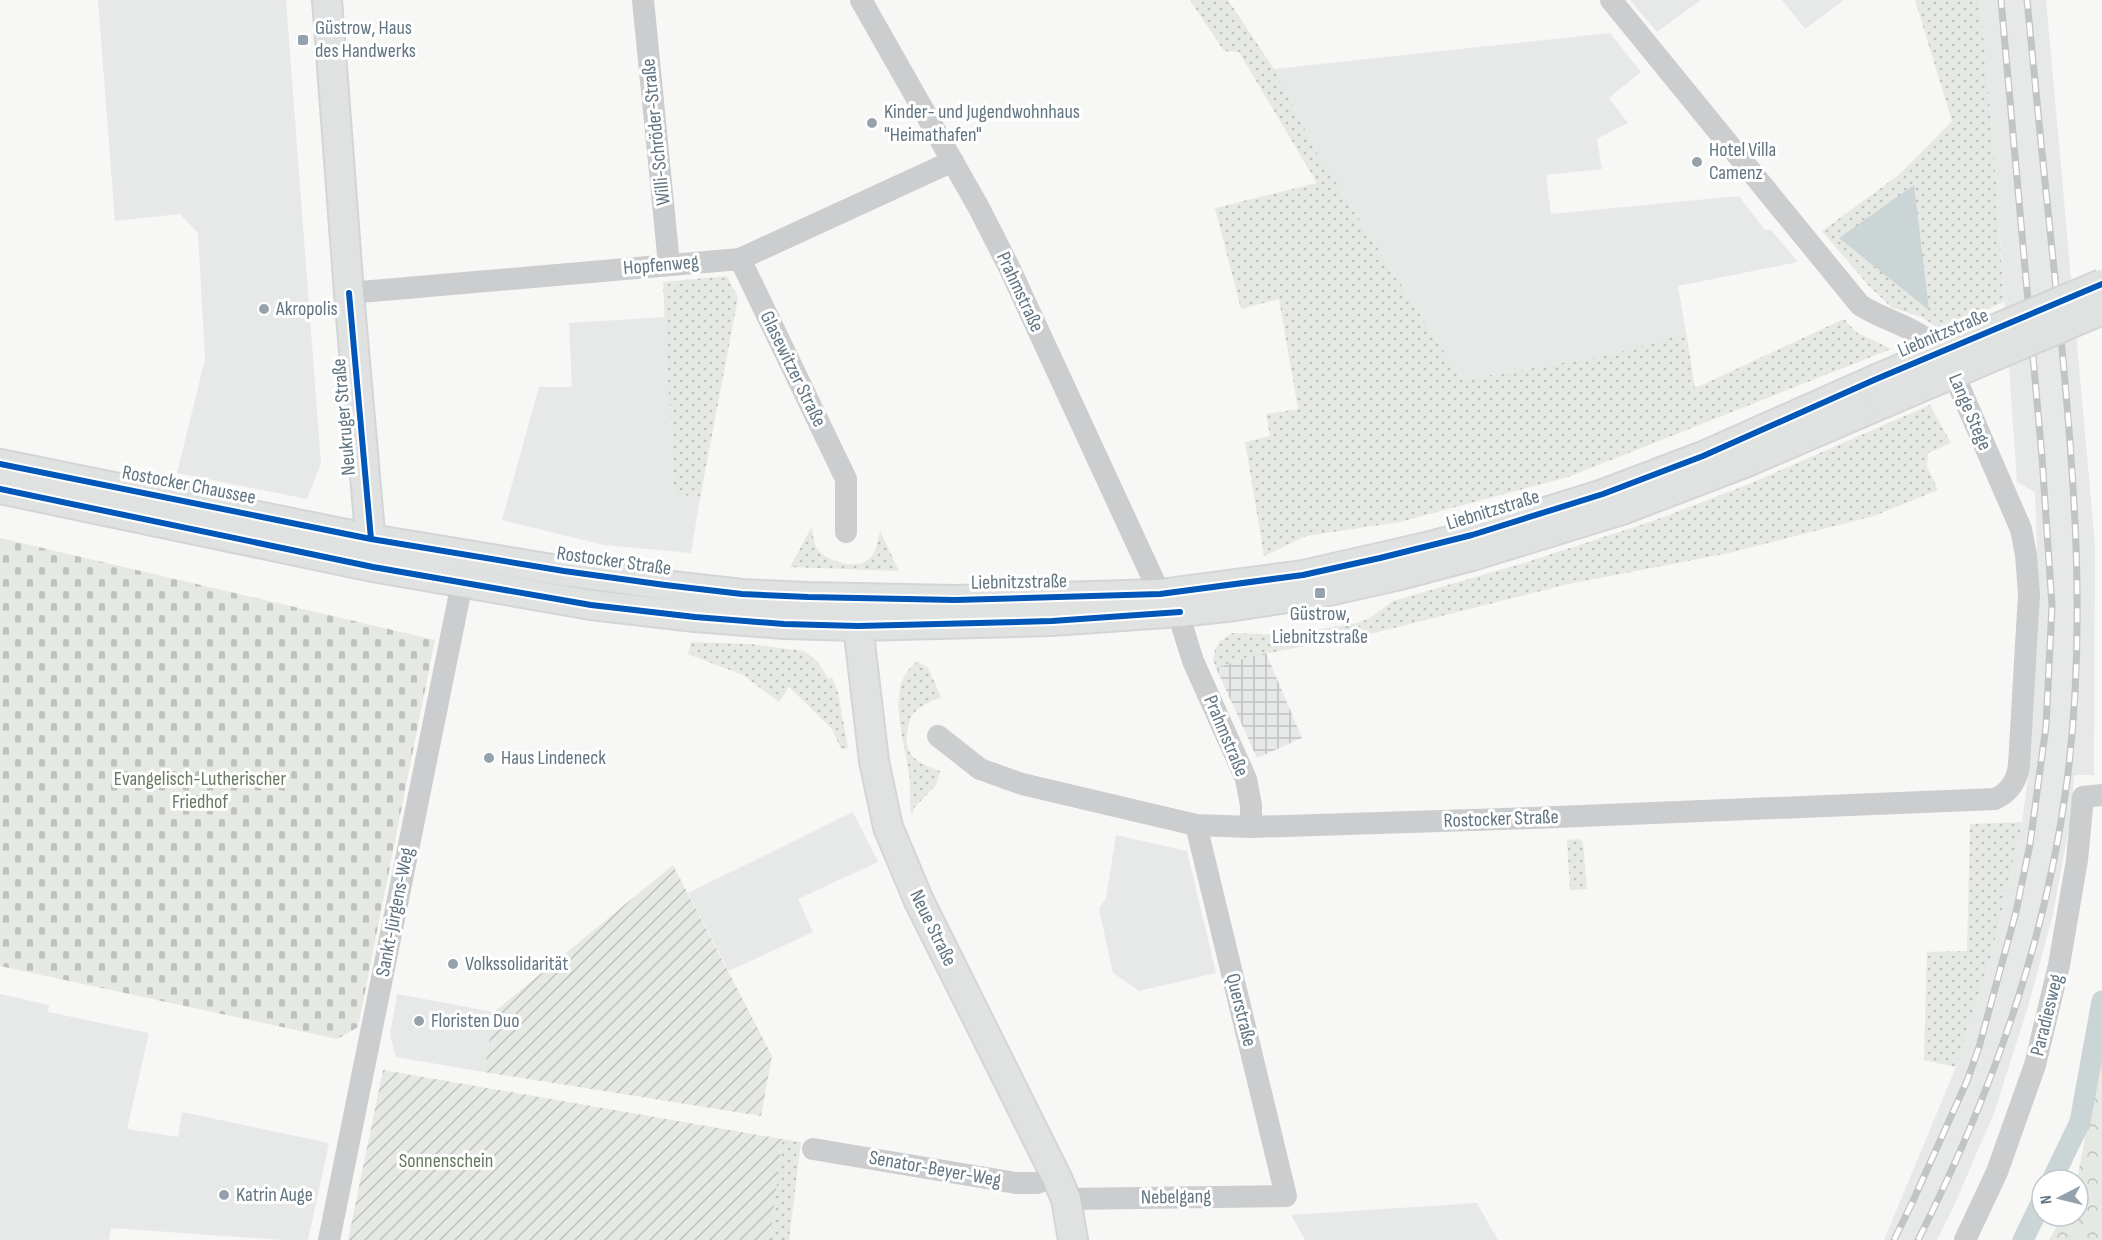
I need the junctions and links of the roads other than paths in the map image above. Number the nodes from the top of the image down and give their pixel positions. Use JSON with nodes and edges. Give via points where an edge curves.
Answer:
{"nodes":[{"id":1,"x":327,"y":0,"type":"edge"},
{"id":2,"x":643,"y":0,"type":"edge"},
{"id":3,"x":861,"y":0,"type":"edge"},
{"id":4,"x":1611,"y":0,"type":"edge"},
{"id":5,"x":953,"y":161,"type":"junction"},
{"id":6,"x":740,"y":259,"type":"junction"},
{"id":7,"x":669,"y":264,"type":"junction"},
{"id":8,"x":2102,"y":284,"type":"edge"},
{"id":9,"x":349,"y":293,"type":"junction"},
{"id":10,"x":2102,"y":310,"type":"edge"},
{"id":11,"x":1879,"y":391,"type":"junction"},
{"id":12,"x":0,"y":464,"type":"edge"},
{"id":13,"x":0,"y":489,"type":"edge"},
{"id":14,"x":846,"y":532,"type":"dead end"},
{"id":15,"x":371,"y":539,"type":"junction"},
{"id":16,"x":373,"y":567,"type":"junction"},
{"id":17,"x":462,"y":583,"type":"junction"},
{"id":18,"x":854,"y":598,"type":"junction"},
{"id":19,"x":1170,"y":603,"type":"junction"},
{"id":20,"x":858,"y":626,"type":"junction"},
{"id":21,"x":938,"y":736,"type":"dead end"},
{"id":22,"x":2018,"y":776,"type":"joint"},
{"id":23,"x":2102,"y":795,"type":"edge"},
{"id":24,"x":1196,"y":825,"type":"junction"},
{"id":25,"x":1251,"y":827,"type":"junction"},
{"id":26,"x":813,"y":1149,"type":"dead end"},
{"id":27,"x":1061,"y":1187,"type":"junction"},
{"id":28,"x":1286,"y":1196,"type":"joint"},
{"id":29,"x":329,"y":1240,"type":"edge"},
{"id":30,"x":1073,"y":1240,"type":"edge"},
{"id":31,"x":1965,"y":1240,"type":"edge"}],
"edges":[{"from":1,"to":9,"type":"main road","name":"Neukruger Straße"},
{"from":2,"to":7,"type":"street","name":"Willi-Schröder-Straße"},
{"from":3,"to":5,"type":"street","name":"Prahmstraße"},
{"from":4,"to":22,"type":"street","name":"Lange Stege","via":[[1860,305],[1919,334],[1935,346],[1952,368],[2013,511],[2026,555],[2029,594]]},
{"from":5,"to":6,"type":"street","name":"Hopfenweg"},
{"from":5,"to":19,"type":"street","name":"Prahmstraße","via":[[1009,267]]},
{"from":6,"to":7,"type":"street","name":"Hopfenweg"},
{"from":6,"to":14,"type":"street","name":"Glasewitzer Straße","via":[[846,479]]},
{"from":7,"to":9,"type":"street","name":"Hopfenweg"},
{"from":8,"to":11,"type":"main road","name":"Liebnitzstraße","bridge":true},
{"from":9,"to":15,"type":"main road","name":"Neukruger Straße"},
{"from":10,"to":11,"type":"main road","name":"Liebnitzstraße","bridge":true},
{"from":11,"to":19,"type":"main road","name":"Liebnitzstraße","via":[[1603,494],[1426,548]]},
{"from":12,"to":15,"type":"main road","name":"Rostocker Chaussee"},
{"from":13,"to":16,"type":"main road","name":"Rostocker Chaussee"},
{"from":15,"to":16,"type":"main road","name":"Neukruger Straße"},
{"from":15,"to":18,"type":"main road","name":"Rostocker Straße","via":[[665,585],[742,594]]},
{"from":16,"to":17,"type":"main road","name":"Rostocker Chaussee"},
{"from":17,"to":20,"type":"main road","via":[[591,605],[695,617]]},
{"from":17,"to":29,"type":"street","name":"Sankt-Jürgens-Weg"},
{"from":18,"to":19,"type":"main road","name":"Liebnitzstraße"},
{"from":18,"to":20,"type":"main road","name":"Neue Straße"},
{"from":19,"to":20,"type":"main road","name":"Liebnitzstraße","via":[[1052,621]]},
{"from":19,"to":25,"type":"street","name":"Prahmstraße","via":[[1246,779]]},
{"from":20,"to":27,"type":"main road","name":"Neue Straße","via":[[874,761],[888,826],[919,901]]},
{"from":21,"to":24,"type":"street","name":"Rostocker Straße","via":[[980,769],[1022,784]]},
{"from":22,"to":25,"type":"street","name":"Rostocker Straße","via":[[2007,794],[1995,799]]},
{"from":23,"to":31,"type":"street","name":"Paradiesweg","via":[[2083,797],[2059,965],[2035,1065],[1997,1173]]},
{"from":24,"to":25,"type":"street","name":"Rostocker Straße"},
{"from":24,"to":28,"type":"street","name":"Querstraße"},
{"from":26,"to":27,"type":"street","name":"Senator-Beyer-Weg"},
{"from":27,"to":28,"type":"street","name":"Nebelgang"},
{"from":27,"to":30,"type":"main road","name":"Neue Straße"}]}
